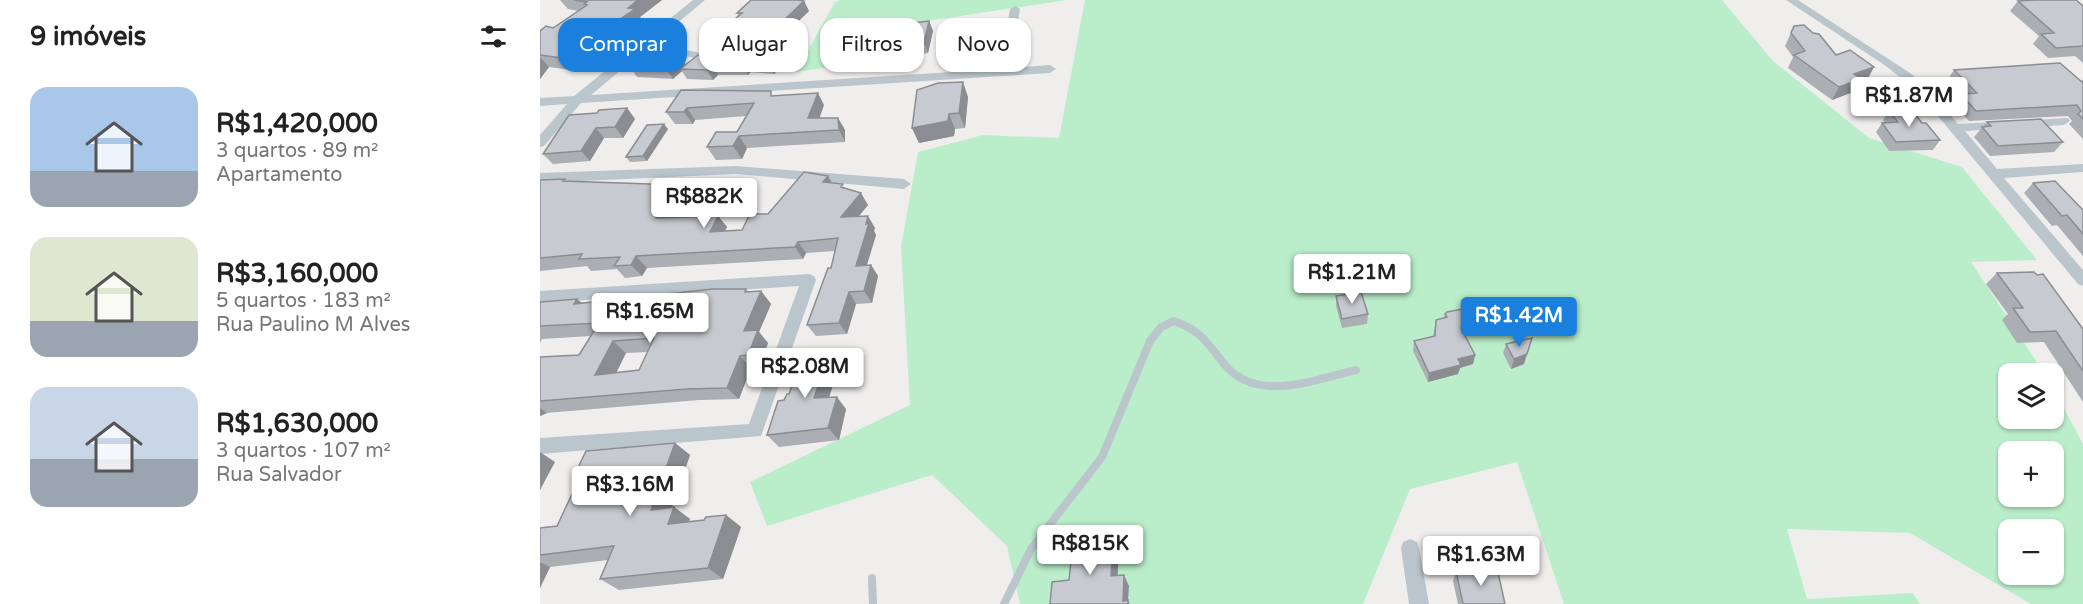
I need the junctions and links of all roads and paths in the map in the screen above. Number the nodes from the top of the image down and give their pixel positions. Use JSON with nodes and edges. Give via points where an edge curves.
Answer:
{"nodes":[{"id":1,"x":700,"y":0,"type":"edge"},
{"id":2,"x":1791,"y":0,"type":"edge"},
{"id":3,"x":1015,"y":9,"type":"dead end"},
{"id":4,"x":678,"y":18,"type":"edge"},
{"id":5,"x":1013,"y":18,"type":"edge"},
{"id":6,"x":1050,"y":69,"type":"dead end"},
{"id":7,"x":1031,"y":70,"type":"edge"},
{"id":8,"x":611,"y":72,"type":"edge"},
{"id":9,"x":989,"y":72,"type":"edge"},
{"id":10,"x":578,"y":99,"type":"junction"},
{"id":11,"x":540,"y":102,"type":"edge"},
{"id":12,"x":2064,"y":121,"type":"dead end"},
{"id":13,"x":1956,"y":128,"type":"junction"},
{"id":14,"x":540,"y":143,"type":"edge"},
{"id":15,"x":2083,"y":168,"type":"edge"},
{"id":16,"x":1995,"y":174,"type":"junction"},
{"id":17,"x":540,"y":178,"type":"edge"},
{"id":18,"x":699,"y":180,"type":"dead end"},
{"id":19,"x":904,"y":184,"type":"dead end"},
{"id":20,"x":540,"y":186,"type":"edge"},
{"id":21,"x":2083,"y":280,"type":"edge"},
{"id":22,"x":540,"y":297,"type":"edge"},
{"id":23,"x":1356,"y":370,"type":"dead end"},
{"id":24,"x":540,"y":446,"type":"edge"},
{"id":25,"x":1410,"y":548,"type":"dead end"},
{"id":26,"x":872,"y":578,"type":"dead end"},
{"id":27,"x":873,"y":604,"type":"edge"},
{"id":28,"x":1004,"y":604,"type":"edge"},
{"id":29,"x":1419,"y":604,"type":"edge"}],
"edges":[{"from":1,"to":4,"type":"street"},
{"from":2,"to":13,"type":"street","via":[[1907,74]]},
{"from":3,"to":5,"type":"street"},
{"from":6,"to":7,"type":"street"},
{"from":8,"to":10,"type":"street"},
{"from":9,"to":10,"type":"street"},
{"from":10,"to":11,"type":"street"},
{"from":10,"to":14,"type":"street"},
{"from":12,"to":13,"type":"street"},
{"from":13,"to":16,"type":"street"},
{"from":15,"to":16,"type":"street"},
{"from":16,"to":21,"type":"street"},
{"from":17,"to":19,"type":"street","via":[[736,170]]},
{"from":18,"to":20,"type":"street"},
{"from":22,"to":24,"type":"street","via":[[809,280],[755,431]]},
{"from":23,"to":28,"type":"lane","via":[[1278,388],[1256,384],[1231,372],[1194,328],[1174,321],[1161,327],[1150,341],[1102,457],[1031,549]]},
{"from":25,"to":29,"type":"street"},
{"from":26,"to":27,"type":"lane"}]}
